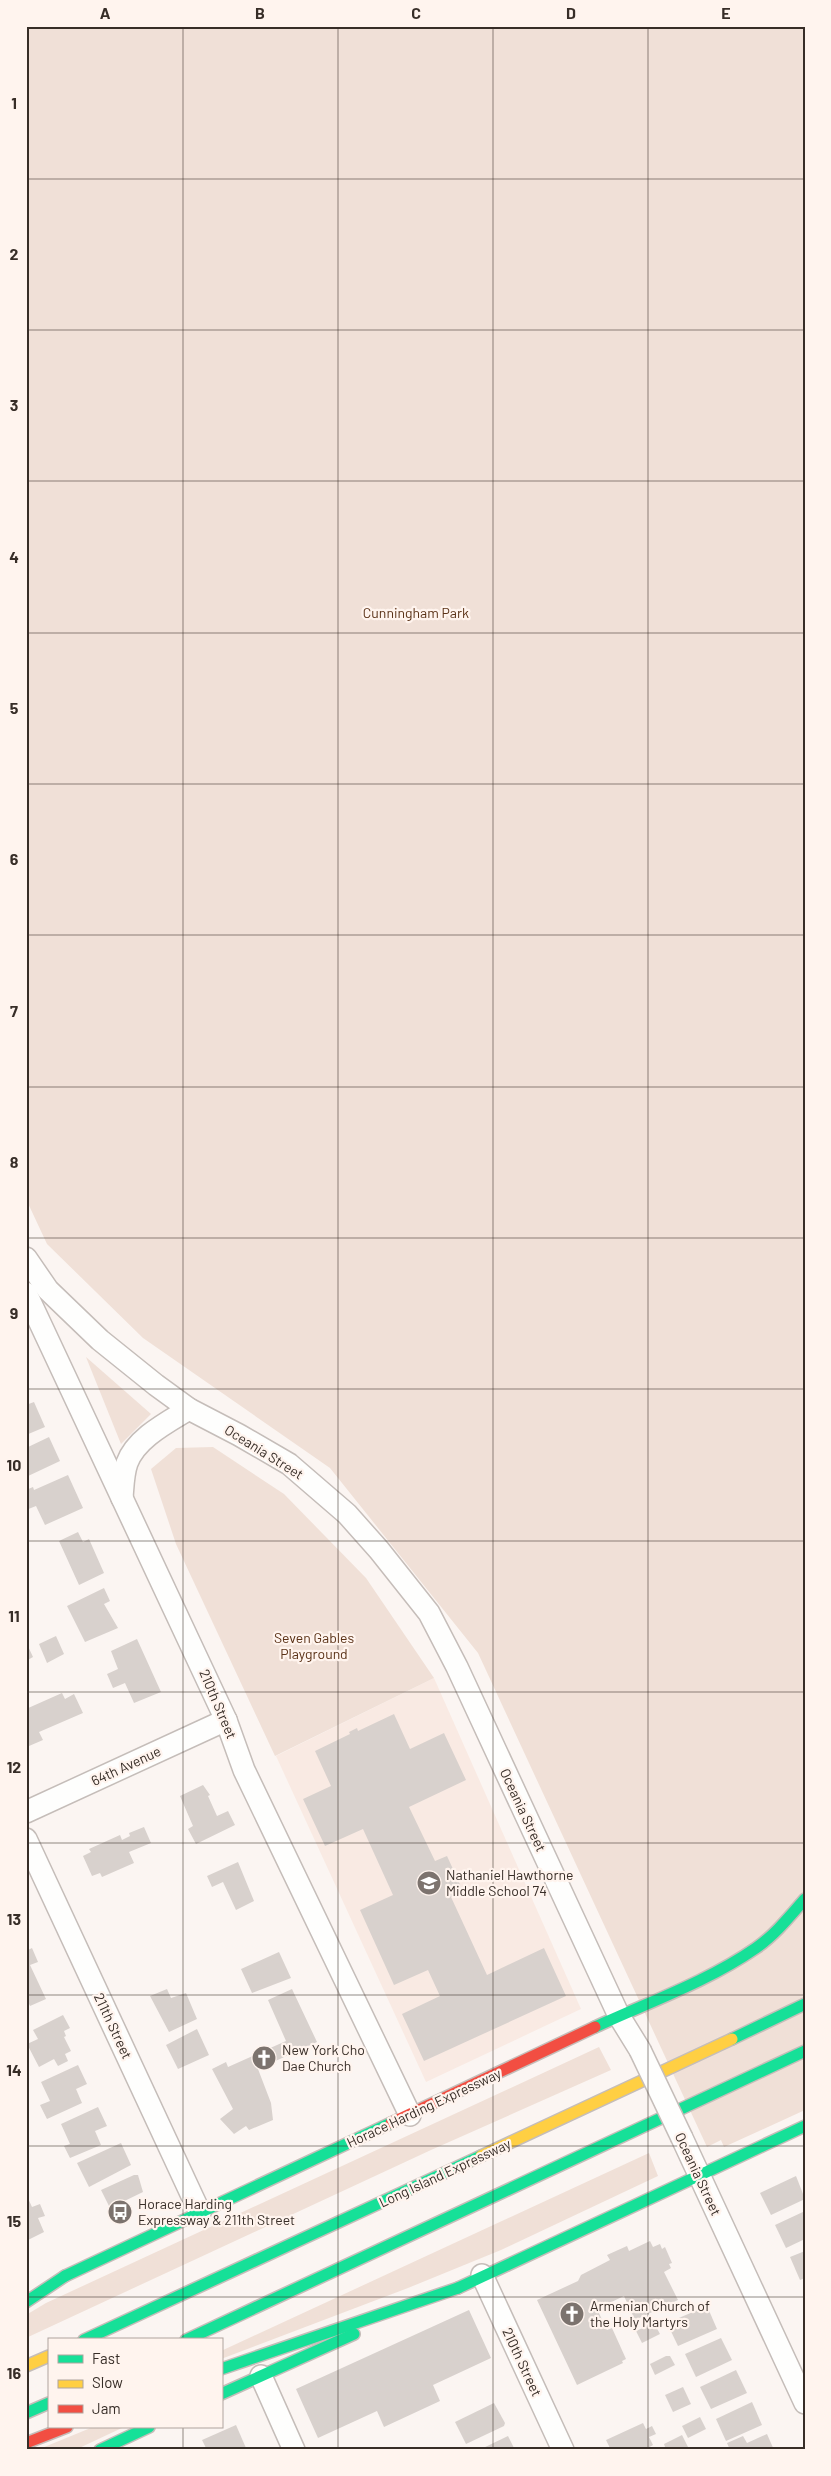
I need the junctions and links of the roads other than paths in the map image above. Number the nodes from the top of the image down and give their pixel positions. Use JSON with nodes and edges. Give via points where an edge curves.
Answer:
{"nodes":[{"id":1,"x":26,"y":1258,"type":"edge"},
{"id":2,"x":26,"y":1293,"type":"edge"},
{"id":3,"x":189,"y":1409,"type":"junction"},
{"id":4,"x":122,"y":1498,"type":"junction"},
{"id":5,"x":226,"y":1720,"type":"junction"},
{"id":6,"x":26,"y":1812,"type":"edge"},
{"id":7,"x":26,"y":1839,"type":"edge"},
{"id":8,"x":805,"y":1899,"type":"edge"},
{"id":9,"x":805,"y":2004,"type":"edge"},
{"id":10,"x":619,"y":2016,"type":"junction"},
{"id":11,"x":805,"y":2051,"type":"edge"},
{"id":12,"x":805,"y":2065,"type":"edge"},
{"id":13,"x":707,"y":2098,"type":"junction"},
{"id":14,"x":410,"y":2115,"type":"junction"},
{"id":15,"x":805,"y":2126,"type":"edge"},
{"id":16,"x":699,"y":2175,"type":"junction"},
{"id":17,"x":200,"y":2213,"type":"junction"},
{"id":18,"x":482,"y":2275,"type":"junction"},
{"id":19,"x":64,"y":2276,"type":"junction"},
{"id":20,"x":458,"y":2288,"type":"junction"},
{"id":21,"x":26,"y":2292,"type":"edge"},
{"id":22,"x":26,"y":2302,"type":"edge"},
{"id":23,"x":88,"y":2338,"type":"edge"},
{"id":24,"x":190,"y":2338,"type":"edge"},
{"id":25,"x":48,"y":2356,"type":"edge"},
{"id":26,"x":26,"y":2366,"type":"edge"},
{"id":27,"x":222,"y":2369,"type":"edge"},
{"id":28,"x":261,"y":2376,"type":"junction"},
{"id":29,"x":222,"y":2394,"type":"edge"},
{"id":30,"x":48,"y":2403,"type":"edge"},
{"id":31,"x":805,"y":2403,"type":"edge"},
{"id":32,"x":26,"y":2413,"type":"edge"},
{"id":33,"x":64,"y":2428,"type":"edge"},
{"id":34,"x":147,"y":2428,"type":"edge"},
{"id":35,"x":26,"y":2443,"type":"edge"},
{"id":36,"x":100,"y":2450,"type":"edge"},
{"id":37,"x":294,"y":2450,"type":"edge"},
{"id":38,"x":563,"y":2450,"type":"edge"}],
"edges":[{"from":1,"to":3,"type":"street","name":"Oceania Street","via":[[48,1290],[100,1340]]},
{"from":2,"to":4,"type":"street","name":"210th Street"},
{"from":3,"to":4,"type":"street","via":[[149,1435],[127,1461]]},
{"from":3,"to":10,"type":"street","name":"Oceania Street","via":[[289,1464],[325,1493],[379,1550],[429,1613]]},
{"from":4,"to":5,"type":"street","name":"210th Street"},
{"from":5,"to":6,"type":"street","name":"64th Avenue"},
{"from":5,"to":14,"type":"street","name":"210th Street","via":[[244,1770]]},
{"from":7,"to":17,"type":"street","name":"211th Street"},
{"from":8,"to":10,"type":"main road","name":"Horace Harding Expressway","via":[[775,1932],[736,1961]]},
{"from":9,"to":23,"type":"main road","name":"Long Island Expressway"},
{"from":10,"to":14,"type":"main road","name":"Horace Harding Expressway"},
{"from":10,"to":16,"type":"street","name":"Oceania Street","bridge":true,"via":[[640,2050]]},
{"from":11,"to":13,"type":"main road"},
{"from":12,"to":13,"type":"main road"},
{"from":13,"to":24,"type":"main road"},
{"from":14,"to":17,"type":"main road","name":"Horace Harding Expressway"},
{"from":15,"to":16,"type":"main road"},
{"from":16,"to":18,"type":"main road"},
{"from":16,"to":31,"type":"street","name":"Oceania Street"},
{"from":17,"to":19,"type":"main road","name":"Horace Harding Expressway"},
{"from":18,"to":20,"type":"main road"},
{"from":18,"to":38,"type":"street","name":"210th Street"},
{"from":19,"to":21,"type":"main road","name":"Horace Harding Expressway"},
{"from":19,"to":22,"type":"main road"},
{"from":20,"to":27,"type":"main road"},
{"from":20,"to":28,"type":"main road"},
{"from":25,"to":26,"type":"main road"},
{"from":28,"to":29,"type":"main road"},
{"from":28,"to":37,"type":"street"},
{"from":30,"to":32,"type":"main road"},
{"from":33,"to":35,"type":"main road"},
{"from":34,"to":36,"type":"main road"}]}
